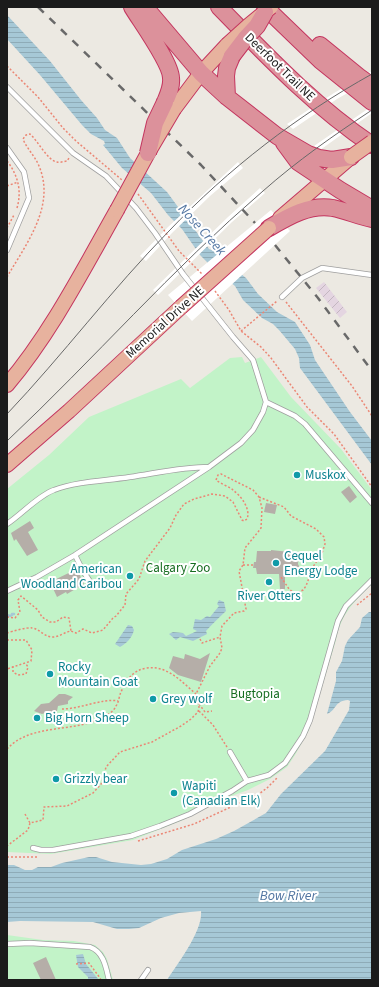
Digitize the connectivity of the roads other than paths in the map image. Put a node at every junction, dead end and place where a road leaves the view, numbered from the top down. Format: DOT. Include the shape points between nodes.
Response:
graph roads {
  1 [pos="132,7"];
  2 [pos="145,7"];
  3 [pos="219,7"];
  4 [pos="280,7"];
  5 [pos="267,9"];
  6 [pos="229,50"];
  7 [pos="201,73"];
  8 [pos="7,87"];
  9 [pos="369,95"];
  10 [pos="226,97"];
  11 [pos="169,106"];
  12 [pos="282,140"];
  13 [pos="372,143"];
  14 [pos="7,148"];
  15 [pos="148,153"];
  16 [pos="351,157"];
  17 [pos="323,180"];
  18 [pos="372,209"];
  19 [pos="372,219"];
  20 [pos="269,228"];
  21 [pos="7,250"];
  22 [pos="372,276"];
  23 [pos="282,297"];
  24 [pos="7,385"];
  25 [pos="266,402"];
  26 [pos="7,465"];
  27 [pos="209,467"];
  28 [pos="372,503"];
  29 [pos="7,524"];
  30 [pos="75,555"];
  31 [pos="89,580"];
  32 [pos="372,580"];
  33 [pos="7,591"];
  34 [pos="230,752"];
  35 [pos="247,781"];
  36 [pos="33,848"];
  37 [pos="7,944"];
  38 [pos="148,970"];
  39 [pos="109,980"];
  40 [pos="141,980"];
  1 -- 11 [label="highway" via="169,68 172,77"];
  2 -- 7 [label="highway"];
  3 -- 13 [label="highway, Deerfoot Trail NE" via="275,65 318,104"];
  4 -- 9 [label="highway"];
  5 -- 6 [label="highway, bridge" via="245,39"];
  5 -- 9 [label="highway" via="301,43"];
  6 -- 7 [label="highway"];
  6 -- 10 [label="highway"];
  7 -- 10 [label="highway"];
  7 -- 11 [label="highway"];
  8 -- 25 [label="lane" via="73,153 106,176 136,208 183,274 253,360"];
  10 -- 12 [label="highway"];
  11 -- 15 [label="highway, bridge" via="155,123"];
  12 -- 16 [label="highway" via="319,158 332,160"];
  12 -- 17 [label="highway" via="298,162"];
  13 -- 16 [label="highway, Memorial Drive NE, bridge"];
  14 -- 21 [label="lane" via="24,172 29,198"];
  15 -- 24 [label="highway, bridge" via="55,318"];
  16 -- 17 [label="highway, Memorial Drive NE"];
  17 -- 18 [label="highway"];
  17 -- 20 [label="highway, Memorial Drive NE"];
  19 -- 20 [label="highway" via="322,207 302,211"];
  20 -- 26 [label="highway, Memorial Drive NE, bridge"];
  22 -- 23 [label="lane" via="322,268 302,278"];
  25 -- 27 [label="lane" via="252,430 240,443"];
  25 -- 28 [label="lane" via="295,416 305,424"];
  27 -- 29 [label="lane" via="166,470 55,489 46,493"];
  27 -- 30 [label="lane"];
  30 -- 31 [label="lane"];
  30 -- 33 [label="lane"];
  32 -- 35 [label="lane" via="346,606 338,621 310,720 295,750 276,771 262,778"];
  34 -- 35 [label="lane"];
  35 -- 36 [label="lane" via="190,814 146,832 53,850"];
  37 -- 39 [label="lane" via="30,943 94,948 105,963"];
  38 -- 40 [label="lane"];
}
